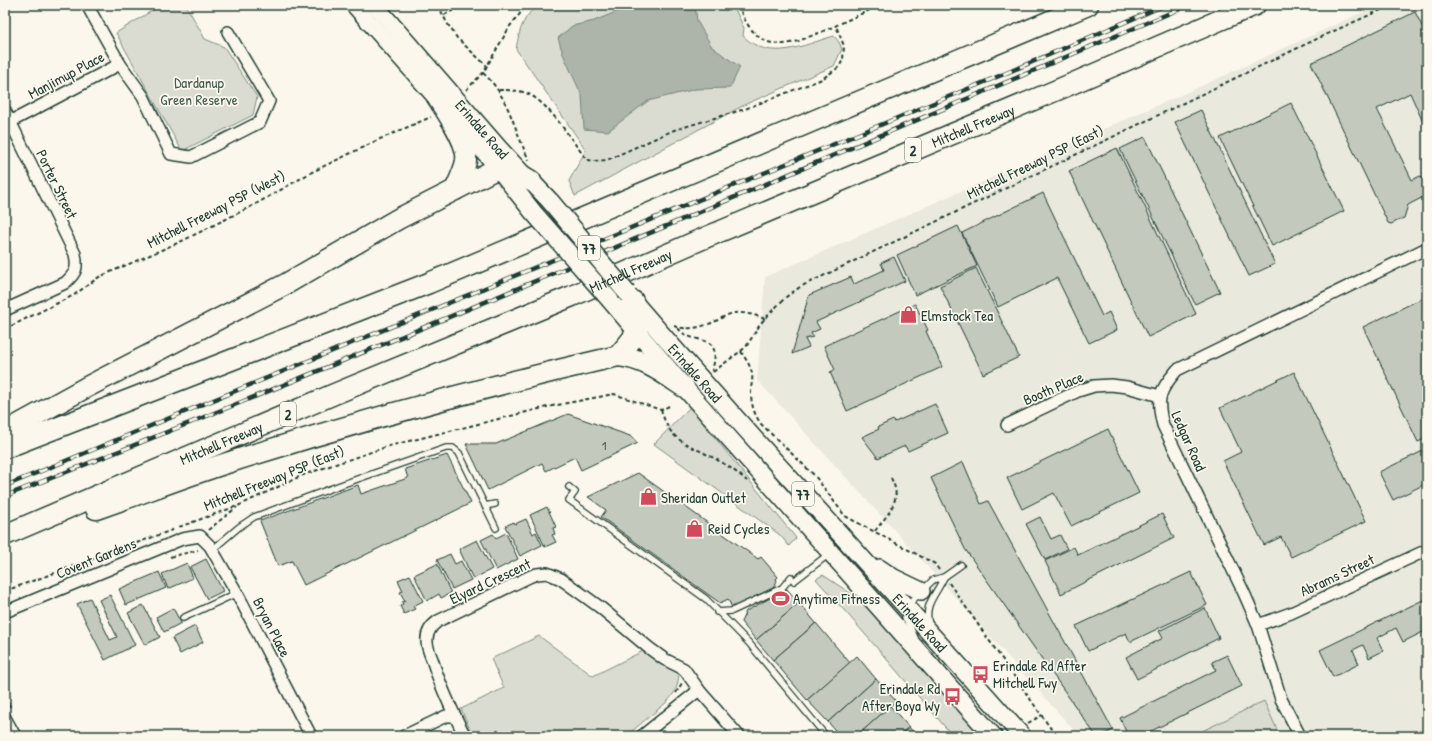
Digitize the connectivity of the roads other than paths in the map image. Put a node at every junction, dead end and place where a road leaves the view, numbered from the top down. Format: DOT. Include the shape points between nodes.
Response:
graph roads {
  1 [pos="87,5"];
  2 [pos="354,5"];
  3 [pos="375,5"];
  4 [pos="1088,5"];
  5 [pos="1255,5"];
  6 [pos="228,32"];
  7 [pos="120,64"];
  8 [pos="436,106"];
  9 [pos="5,111"];
  10 [pos="10,122"];
  11 [pos="499,169"];
  12 [pos="531,173"];
  13 [pos="455,190"];
  14 [pos="1427,248"];
  15 [pos="630,297"];
  16 [pos="5,310"];
  17 [pos="637,332"];
  18 [pos="618,356"];
  19 [pos="684,386"];
  20 [pos="1160,396"];
  21 [pos="1007,425"];
  22 [pos="5,432"];
  23 [pos="5,448"];
  24 [pos="569,487"];
  25 [pos="495,504"];
  26 [pos="486,506"];
  27 [pos="496,528"];
  28 [pos="5,536"];
  29 [pos="200,536"];
  30 [pos="5,540"];
  31 [pos="1427,550"];
  32 [pos="207,551"];
  33 [pos="831,552"];
  34 [pos="860,556"];
  35 [pos="961,565"];
  36 [pos="944,577"];
  37 [pos="921,591"];
  38 [pos="237,593"];
  39 [pos="906,606"];
  40 [pos="5,612"];
  41 [pos="717,612"];
  42 [pos="183,618"];
  43 [pos="1258,625"];
  44 [pos="932,635"];
  45 [pos="921,654"];
  46 [pos="699,690"];
  47 [pos="455,716"];
  48 [pos="5,718"];
  49 [pos="15,736"];
  50 [pos="311,736"];
  51 [pos="404,736"];
  52 [pos="465,736"];
  53 [pos="642,736"];
  54 [pos="739,736"];
  55 [pos="826,736"];
  56 [pos="993,736"];
  57 [pos="1022,736"];
  58 [pos="1300,736"];
  1 -- 7 [label="street, Manjimup Place"];
  2 -- 8 [label="main road, Erindale Road / 77"];
  3 -- 12 [label="main road, Erindale Road / 77" via="500,149"];
  4 -- 23 [label="highway" via="429,283"];
  5 -- 28 [label="highway, Mitchell Freeway / 2"];
  6 -- 7 [label="street" via="269,100 260,122 190,157 171,154 143,96"];
  7 -- 10 [label="street, Manjimup Place"];
  8 -- 11 [label="main road, Erindale Road / 77"];
  8 -- 13 [label="highway" via="463,142 466,151 466,160"];
  9 -- 10 [label="street, Porter Street"];
  10 -- 16 [label="street, Porter Street" via="75,254 77,267 73,276 65,283"];
  11 -- 12 [label="highway"];
  11 -- 13 [label="highway"];
  11 -- 17 [label="main road, Erindale Road / 77, bridge"];
  12 -- 15 [label="main road, Erindale Road / 77, bridge" via="551,202"];
  13 -- 22 [label="highway" via="398,219 286,284 84,388"];
  14 -- 20 [label="street, Ledgar Road" via="1177,370 1166,383"];
  15 -- 17 [label="highway" via="639,323"];
  15 -- 34 [label="main road, Erindale Road / 77" via="697,376"];
  17 -- 18 [label="highway"];
  17 -- 19 [label="main road, Erindale Road / 77"];
  18 -- 19 [label="highway" via="633,358 647,364"];
  18 -- 30 [label="highway" via="522,378 234,461"];
  19 -- 33 [label="main road, Erindale Road / 77"];
  20 -- 21 [label="street, Booth Place" via="1127,387 1094,386"];
  20 -- 43 [label="street, Ledgar Road" via="1159,409 1163,425"];
  24 -- 41 [label="lane" via="575,492 569,500 706,599"];
  25 -- 26 [label="lane"];
  26 -- 27 [label="lane"];
  26 -- 32 [label="lane" via="459,453 453,448 446,448 254,517"];
  29 -- 32 [label="street, Bryan Place"];
  29 -- 40 [label="street, Covent Gardens" via="182,539"];
  31 -- 43 [label="street, Abrams Street" via="1291,613"];
  32 -- 38 [label="street, Bryan Place"];
  33 -- 41 [label="lane" via="782,588 732,611"];
  33 -- 45 [label="main road, Erindale Road / 77"];
  34 -- 37 [label="main road" via="894,578"];
  34 -- 39 [label="main road, Erindale Road / 77"];
  35 -- 36 [label="lane"];
  36 -- 37 [label="lane" via="933,580"];
  36 -- 44 [label="lane" via="940,588 933,595 927,612"];
  37 -- 39 [label="lane"];
  38 -- 42 [label="lane"];
  38 -- 50 [label="street, Bryan Place"];
  39 -- 44 [label="main road, Erindale Road / 77"];
  39 -- 45 [label="lane" via="905,617"];
  41 -- 55 [label="lane" via="749,643"];
  43 -- 58 [label="street, Ledgar Road" via="1281,699"];
  44 -- 57 [label="main road, Erindale Road / 77"];
  45 -- 56 [label="main road, Erindale Road / 77"];
  46 -- 47 [label="street, Elyard Crescent" via="684,669 654,652 562,579 542,573 431,626 426,640 428,649"];
  46 -- 53 [label="street"];
  46 -- 54 [label="street, Elyard Crescent"];
  47 -- 51 [label="street" via="446,716"];
  47 -- 52 [label="street, Elyard Crescent"];
  48 -- 49 [label="street"];
}
